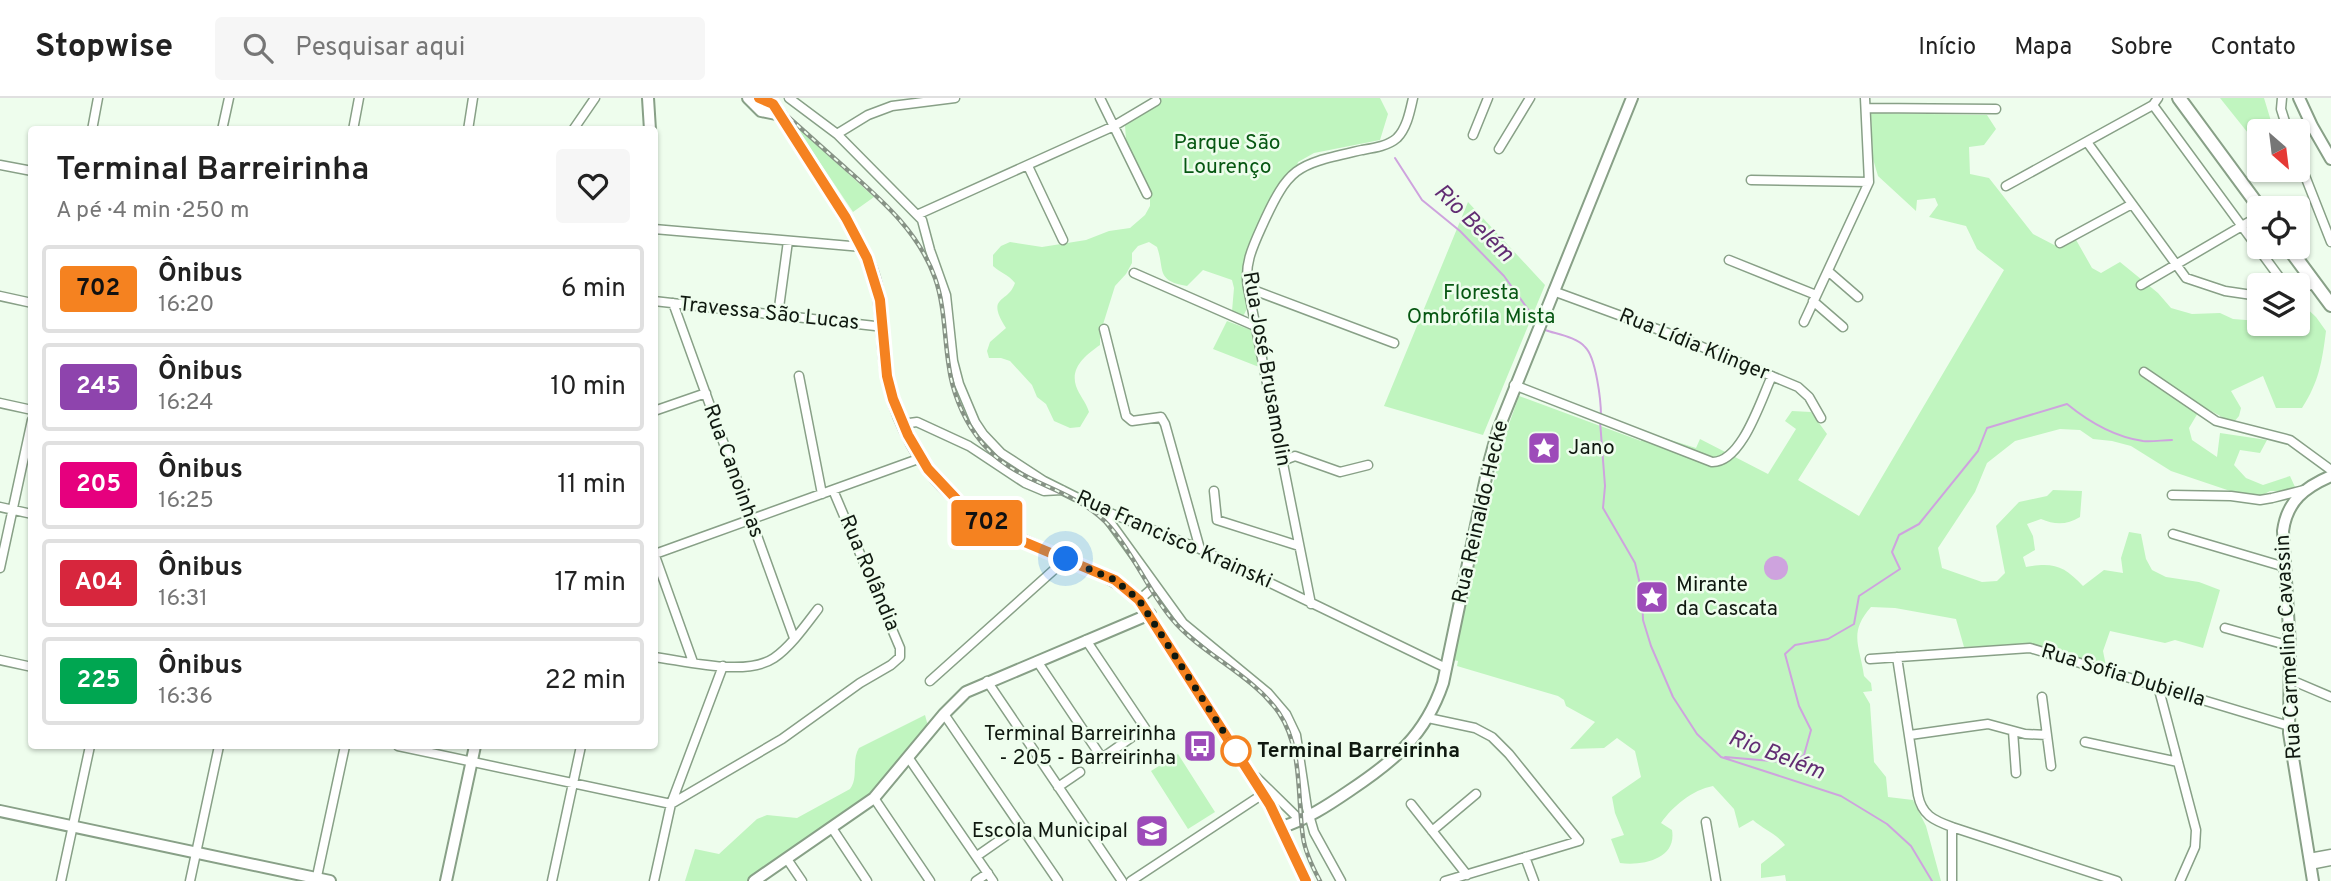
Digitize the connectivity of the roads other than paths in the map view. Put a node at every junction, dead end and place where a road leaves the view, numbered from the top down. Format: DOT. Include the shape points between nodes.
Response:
graph roads {
  1 [pos="98,98"];
  2 [pos="229,98"];
  3 [pos="359,98"];
  4 [pos="473,98"];
  5 [pos="595,98"];
  6 [pos="648,98"];
  7 [pos="748,98"];
  8 [pos="759,98"];
  9 [pos="787,98"];
  10 [pos="955,98"];
  11 [pos="1100,98"];
  12 [pos="1413,98"];
  13 [pos="1488,98"];
  14 [pos="1530,98"];
  15 [pos="1632,98"];
  16 [pos="2179,98"];
  17 [pos="2282,98"];
  18 [pos="2299,98"];
  19 [pos="771,101"];
  20 [pos="1156,101"];
  21 [pos="2155,101"];
  22 [pos="1865,103"];
  23 [pos="1996,109"];
  24 [pos="781,115"];
  25 [pos="2284,119"];
  26 [pos="93,126"];
  27 [pos="223,126"];
  28 [pos="354,126"];
  29 [pos="469,126"];
  30 [pos="576,126"];
  31 [pos="650,126"];
  32 [pos="1114,126"];
  33 [pos="836,134"];
  34 [pos="1473,135"];
  35 [pos="2087,142"];
  36 [pos="1499,149"];
  37 [pos="2331,159"];
  38 [pos="0,165"];
  39 [pos="1028,166"];
  40 [pos="28,171"];
  41 [pos="1751,180"];
  42 [pos="1869,182"];
  43 [pos="2307,182"];
  44 [pos="2006,186"];
  45 [pos="1147,194"];
  46 [pos="2251,196"];
  47 [pos="2132,204"];
  48 [pos="919,214"];
  49 [pos="2247,223"];
  50 [pos="2242,226"];
  51 [pos="658,229"];
  52 [pos="788,240"];
  53 [pos="1063,240"];
  54 [pos="2331,242"];
  55 [pos="2060,243"];
  56 [pos="862,247"];
  57 [pos="2297,259"];
  58 [pos="1729,260"];
  59 [pos="2176,264"];
  60 [pos="1828,271"];
  61 [pos="1134,273"];
  62 [pos="2276,273"];
  63 [pos="2315,284"];
  64 [pos="2141,285"];
  65 [pos="2310,285"];
  66 [pos="1248,288"];
  67 [pos="1553,291"];
  68 [pos="2247,294"];
  69 [pos="0,296"];
  70 [pos="1858,297"];
  71 [pos="1815,298"];
  72 [pos="658,301"];
  73 [pos="28,302"];
  74 [pos="673,303"];
  75 [pos="2331,305"];
  76 [pos="778,315"];
  77 [pos="1804,322"];
  78 [pos="1255,326"];
  79 [pos="884,327"];
  80 [pos="1843,327"];
  81 [pos="1104,329"];
  82 [pos="1394,343"];
  83 [pos="2144,372"];
  84 [pos="799,376"];
  85 [pos="1772,376"];
  86 [pos="1514,385"];
  87 [pos="706,393"];
  88 [pos="0,403"];
  89 [pos="28,409"];
  90 [pos="658,410"];
  91 [pos="1821,418"];
  92 [pos="902,424"];
  93 [pos="28,439"];
  94 [pos="921,458"];
  95 [pos="1282,461"];
  96 [pos="1368,466"];
  97 [pos="2331,473"];
  98 [pos="2304,489"];
  99 [pos="833,490"];
  100 [pos="1062,490"];
  101 [pos="1214,491"];
  102 [pos="822,494"];
  103 [pos="2172,495"];
  104 [pos="0,507"];
  105 [pos="1100,509"];
  106 [pos="12,510"];
  107 [pos="28,513"];
  108 [pos="751,519"];
  109 [pos="2173,534"];
  110 [pos="1299,546"];
  111 [pos="1200,549"];
  112 [pos="658,552"];
  113 [pos="1066,559"];
  114 [pos="658,562"];
  115 [pos="2285,567"];
  116 [pos="0,568"];
  117 [pos="1155,586"];
  118 [pos="1139,600"];
  119 [pos="1311,604"];
  120 [pos="818,609"];
  121 [pos="1150,614"];
  122 [pos="2225,628"];
  123 [pos="794,638"];
  124 [pos="1086,640"];
  125 [pos="2290,646"];
  126 [pos="1897,657"];
  127 [pos="658,658"];
  128 [pos="1870,659"];
  129 [pos="0,660"];
  130 [pos="1037,661"];
  131 [pos="693,662"];
  132 [pos="28,666"];
  133 [pos="723,666"];
  134 [pos="1446,668"];
  135 [pos="2291,680"];
  136 [pos="930,681"];
  137 [pos="987,681"];
  138 [pos="2158,686"];
  139 [pos="2042,697"];
  140 [pos="2331,697"];
  141 [pos="944,714"];
  142 [pos="1428,718"];
  143 [pos="2289,726"];
  144 [pos="2013,731"];
  145 [pos="1910,735"];
  146 [pos="2047,735"];
  147 [pos="2085,742"];
  148 [pos="89,749"];
  149 [pos="218,749"];
  150 [pos="344,749"];
  151 [pos="413,749"];
  152 [pos="474,749"];
  153 [pos="580,749"];
  154 [pos="908,757"];
  155 [pos="472,761"];
  156 [pos="2178,762"];
  157 [pos="2051,766"];
  158 [pos="1248,770"];
  159 [pos="1080,772"];
  160 [pos="2016,773"];
  161 [pos="573,783"];
  162 [pos="1058,787"];
  163 [pos="1264,794"];
  164 [pos="1476,794"];
  165 [pos="874,798"];
  166 [pos="671,804"];
  167 [pos="1411,804"];
  168 [pos="0,810"];
  169 [pos="1305,819"];
  170 [pos="1706,822"];
  171 [pos="73,826"];
  172 [pos="1020,826"];
  173 [pos="1282,827"];
  174 [pos="1952,827"];
  175 [pos="832,828"];
  176 [pos="1432,831"];
  177 [pos="196,852"];
  178 [pos="2331,854"];
  179 [pos="977,856"];
  180 [pos="1525,858"];
  181 [pos="787,859"];
  182 [pos="2331,861"];
  183 [pos="2309,862"];
  184 [pos="988,873"];
  185 [pos="1467,875"];
  186 [pos="316,880"];
  187 [pos="61,881"];
  188 [pos="190,881"];
  189 [pos="330,881"];
  190 [pos="446,881"];
  191 [pos="552,881"];
  192 [pos="654,881"];
  193 [pos="754,881"];
  194 [pos="802,881"];
  195 [pos="867,881"];
  196 [pos="930,881"];
  197 [pos="976,881"];
  198 [pos="993,881"];
  199 [pos="1058,881"];
  200 [pos="1122,881"];
  201 [pos="1131,881"];
  202 [pos="1306,881"];
  203 [pos="1340,881"];
  204 [pos="1445,881"];
  205 [pos="1534,881"];
  206 [pos="1716,881"];
  207 [pos="1952,881"];
  208 [pos="2118,881"];
  209 [pos="2180,881"];
  210 [pos="2313,881"];
  1 -- 26 [label="street"];
  2 -- 27 [label="street"];
  3 -- 28 [label="street"];
  4 -- 29 [label="street"];
  5 -- 30 [label="street"];
  6 -- 31 [label="main road"];
  7 -- 24 [label="main road" via="761,111"];
  8 -- 19 [label="main road"];
  9 -- 19 [label="street"];
  9 -- 33 [label="street"];
  10 -- 33 [label="street" via="892,106"];
  11 -- 32 [label="street"];
  12 -- 66 [label="street, Rua José Brusamolin" via="1405,126 1393,141 1309,163 1288,178 1249,257"];
  13 -- 34 [label="street"];
  14 -- 36 [label="street"];
  15 -- 67 [label="main road, Rua Reinaldo Hecke"];
  16 -- 46 [label="main road"];
  17 -- 25 [label="street"];
  18 -- 37 [label="main road"];
  19 -- 24 [label="main road"];
  20 -- 32 [label="street"];
  21 -- 35 [label="street"];
  21 -- 50 [label="street"];
  22 -- 23 [label="street"];
  22 -- 42 [label="street"];
  24 -- 56 [label="main road"];
  32 -- 39 [label="street"];
  32 -- 45 [label="street"];
  33 -- 48 [label="street"];
  35 -- 44 [label="street"];
  35 -- 47 [label="street"];
  38 -- 40 [label="street"];
  39 -- 48 [label="street"];
  39 -- 53 [label="street"];
  41 -- 42 [label="street"];
  42 -- 60 [label="street"];
  43 -- 54 [label="street"];
  47 -- 55 [label="street"];
  47 -- 59 [label="street"];
  48 -- 100 [label="street" via="946,295 955,372 968,407 983,434 1001,453"];
  49 -- 50 [label="street"];
  50 -- 59 [label="street"];
  50 -- 62 [label="street"];
  51 -- 52 [label="street"];
  52 -- 56 [label="street"];
  52 -- 76 [label="street"];
  56 -- 79 [label="main road" via="877,286"];
  57 -- 63 [label="main road"];
  58 -- 71 [label="street"];
  59 -- 64 [label="street"];
  59 -- 68 [label="street" via="2192,281"];
  60 -- 70 [label="street"];
  60 -- 71 [label="street"];
  61 -- 78 [label="street"];
  63 -- 65 [label="street"];
  63 -- 75 [label="main road"];
  66 -- 78 [label="street, Rua José Brusamolin"];
  66 -- 82 [label="street"];
  67 -- 85 [label="street, Rua Lídia Klinger"];
  67 -- 86 [label="main road, Rua Reinaldo Hecke"];
  69 -- 73 [label="street"];
  71 -- 77 [label="street"];
  71 -- 80 [label="street"];
  72 -- 74 [label="street, Travessa São Lucas"];
  74 -- 76 [label="street, Travessa São Lucas"];
  74 -- 87 [label="street, Rua Canoinhas"];
  76 -- 79 [label="street, Travessa São Lucas"];
  78 -- 95 [label="street, Rua José Brusamolin"];
  79 -- 92 [label="main road" via="887,376"];
  81 -- 111 [label="street" via="1128,419 1161,417 1165,424"];
  83 -- 97 [label="street" via="2216,421 2290,440"];
  84 -- 102 [label="street, Rua Rolândia"];
  85 -- 86 [label="street" via="1742,439 1727,459 1712,462"];
  85 -- 91 [label="street, Rua Lídia Klinger" via="1804,391"];
  86 -- 134 [label="main road, Rua Reinaldo Hecke" via="1493,445"];
  87 -- 90 [label="street"];
  87 -- 108 [label="street, Rua Canoinhas"];
  88 -- 89 [label="street"];
  92 -- 94 [label="main road"];
  92 -- 100 [label="street, Rua Francisco Krainski" via="917,422 969,446 1044,491"];
  93 -- 106 [label="street"];
  94 -- 99 [label="street"];
  94 -- 113 [label="main road" via="947,491 979,518"];
  95 -- 96 [label="street" via="1295,456 1340,472"];
  95 -- 110 [label="street, Rua José Brusamolin"];
  97 -- 98 [label="main road"];
  98 -- 103 [label="street" via="2260,499"];
  98 -- 115 [label="main road, Rua Carmelina Cavassin" via="2284,522"];
  99 -- 102 [label="street"];
  99 -- 166 [label="street, Rua Rolândia" via="900,657 793,732"];
  100 -- 105 [label="street, Rua Francisco Krainski"];
  101 -- 110 [label="street" via="1217,520"];
  102 -- 108 [label="street"];
  104 -- 106 [label="street"];
  105 -- 111 [label="street, Rua Francisco Krainski"];
  105 -- 117 [label="street"];
  106 -- 107 [label="street"];
  106 -- 116 [label="street"];
  108 -- 112 [label="street"];
  108 -- 123 [label="street, Rua Canoinhas"];
  109 -- 115 [label="street"];
  110 -- 119 [label="street, Rua José Brusamolin"];
  111 -- 119 [label="street, Rua Francisco Krainski"];
  113 -- 118 [label="main road" via="1115,580"];
  113 -- 136 [label="street"];
  114 -- 131 [label="street"];
  115 -- 125 [label="main road, Rua Carmelina Cavassin"];
  117 -- 118 [label="street"];
  117 -- 169 [label="street" via="1190,630 1268,693 1292,723"];
  118 -- 121 [label="main road"];
  119 -- 134 [label="street, Rua Francisco Krainski"];
  120 -- 123 [label="street"];
  121 -- 124 [label="main road"];
  121 -- 158 [label="main road"];
  122 -- 125 [label="street"];
  123 -- 133 [label="street" via="767,662"];
  124 -- 130 [label="main road"];
  124 -- 130 [label="street" via="1145,728 1102,758"];
  125 -- 135 [label="main road, Rua Carmelina Cavassin"];
  126 -- 128 [label="street, Rua Sofia Dubiella"];
  126 -- 138 [label="street, Rua Sofia Dubiella" via="2030,648"];
  126 -- 145 [label="street"];
  127 -- 131 [label="street"];
  129 -- 132 [label="street"];
  130 -- 137 [label="main road"];
  131 -- 133 [label="street"];
  133 -- 166 [label="street"];
  134 -- 142 [label="main road, Rua Reinaldo Hecke"];
  135 -- 140 [label="street"];
  135 -- 143 [label="main road, Rua Carmelina Cavassin"];
  137 -- 141 [label="main road" via="966,692"];
  137 -- 162 [label="street"];
  138 -- 143 [label="street, Rua Sofia Dubiella"];
  138 -- 156 [label="street"];
  139 -- 146 [label="street"];
  141 -- 154 [label="main road"];
  141 -- 172 [label="street"];
  142 -- 169 [label="main road, Rua Reinaldo Hecke" via="1388,764"];
  142 -- 180 [label="street" via="1475,728 1492,737 1579,841"];
  143 -- 183 [label="main road, Rua Carmelina Cavassin"];
  144 -- 145 [label="street" via="1988,724"];
  144 -- 146 [label="street"];
  144 -- 160 [label="street"];
  145 -- 174 [label="street" via="1922,810"];
  146 -- 157 [label="street"];
  147 -- 156 [label="street"];
  148 -- 171 [label="street"];
  149 -- 177 [label="street"];
  150 -- 186 [label="street"];
  151 -- 155 [label="street"];
  152 -- 155 [label="main road"];
  153 -- 161 [label="street"];
  154 -- 165 [label="main road"];
  154 -- 179 [label="street"];
  155 -- 161 [label="street"];
  155 -- 190 [label="main road"];
  156 -- 209 [label="street" via="2197,839"];
  158 -- 163 [label="main road"];
  158 -- 169 [label="street"];
  159 -- 162 [label="street"];
  161 -- 166 [label="street"];
  161 -- 191 [label="street"];
  162 -- 200 [label="street"];
  163 -- 173 [label="main road"];
  163 -- 201 [label="street"];
  164 -- 176 [label="street"];
  165 -- 175 [label="main road"];
  165 -- 196 [label="street"];
  166 -- 192 [label="street"];
  167 -- 176 [label="street"];
  168 -- 171 [label="main road"];
  169 -- 173 [label="main road, Rua Reinaldo Hecke"];
  169 -- 203 [label="street"];
  170 -- 206 [label="street"];
  171 -- 177 [label="main road"];
  171 -- 187 [label="street"];
  172 -- 179 [label="street"];
  172 -- 199 [label="street"];
  173 -- 202 [label="main road"];
  174 -- 207 [label="street"];
  174 -- 208 [label="street"];
  175 -- 181 [label="main road"];
  175 -- 195 [label="street"];
  176 -- 185 [label="street"];
  177 -- 186 [label="main road"];
  177 -- 188 [label="street"];
  178 -- 183 [label="street"];
  179 -- 184 [label="street"];
  180 -- 185 [label="street"];
  180 -- 205 [label="street"];
  181 -- 193 [label="main road"];
  181 -- 194 [label="street"];
  182 -- 183 [label="street"];
  183 -- 210 [label="main road, Rua Carmelina Cavassin"];
  184 -- 197 [label="street"];
  184 -- 198 [label="street"];
  185 -- 204 [label="street"];
  186 -- 189 [label="main road"];
}
